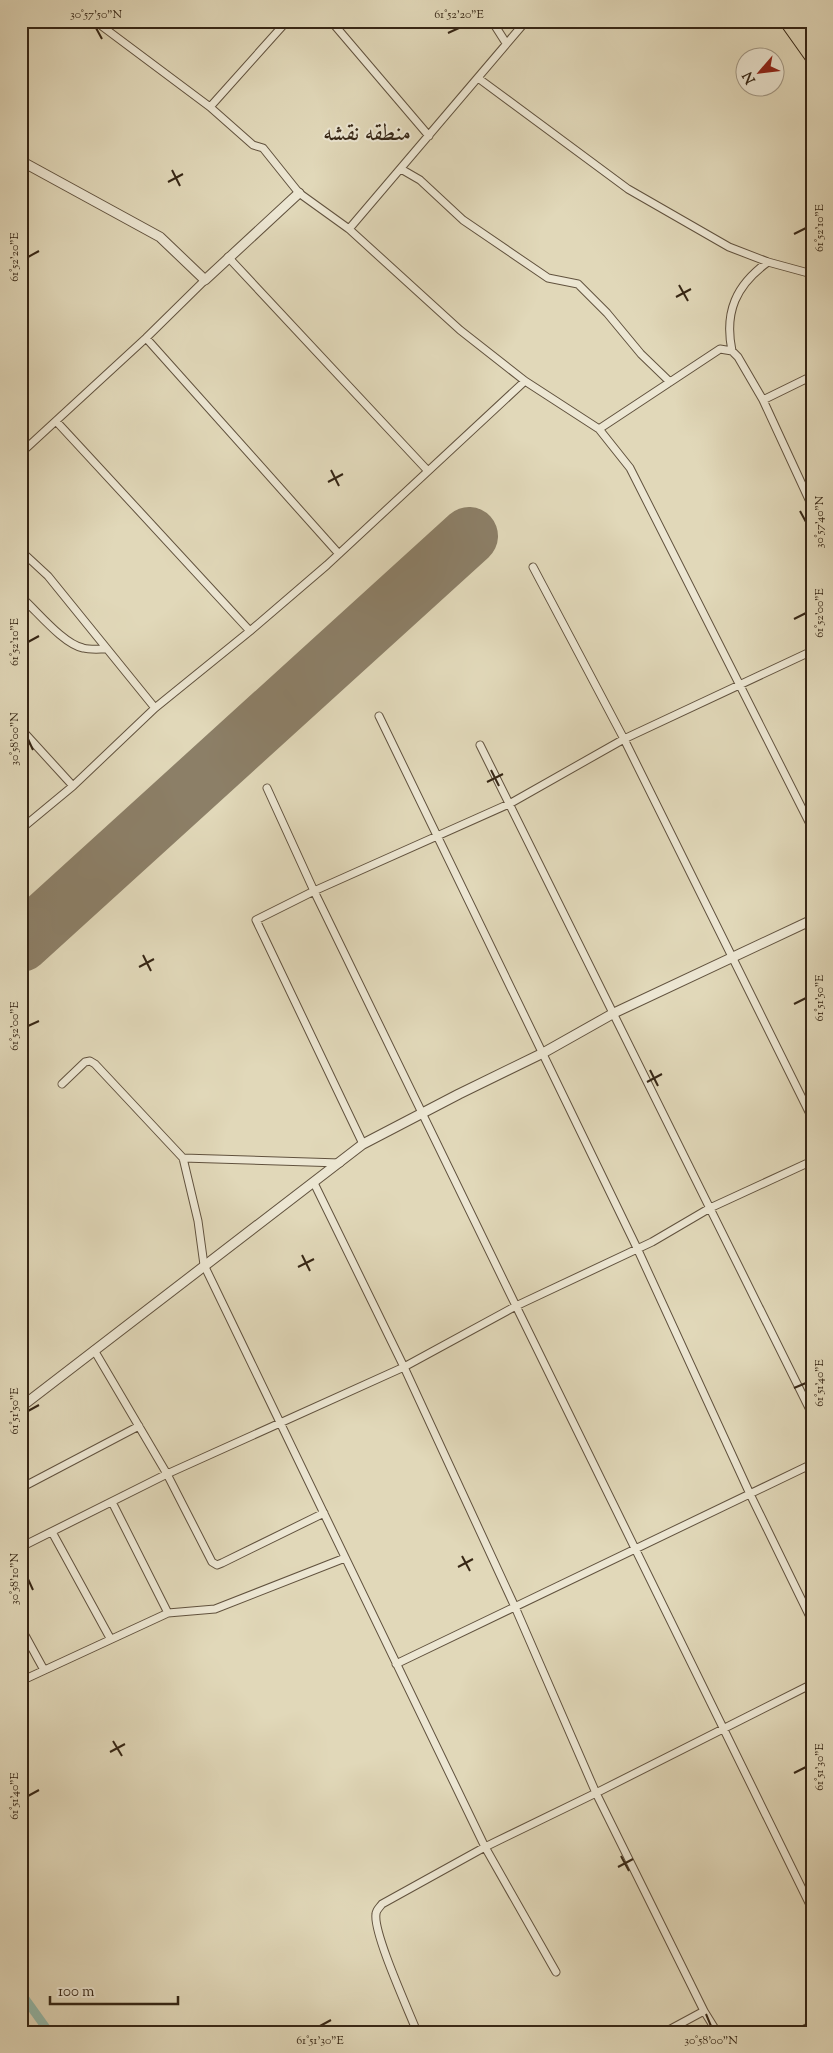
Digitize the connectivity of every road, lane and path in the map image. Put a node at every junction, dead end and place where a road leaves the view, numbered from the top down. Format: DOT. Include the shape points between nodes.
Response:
graph roads {
  1 [pos="94,21"];
  2 [pos="287,21"];
  3 [pos="331,21"];
  4 [pos="492,21"];
  5 [pos="526,21"];
  6 [pos="785,21"];
  7 [pos="797,21"];
  8 [pos="812,42"];
  9 [pos="506,43"];
  10 [pos="812,59"];
  11 [pos="478,78"];
  12 [pos="210,107"];
  13 [pos="429,136"];
  14 [pos="21,161"];
  15 [pos="401,169"];
  16 [pos="299,192"];
  17 [pos="349,229"];
  18 [pos="228,258"];
  19 [pos="768,262"];
  20 [pos="812,274"];
  21 [pos="205,280"];
  22 [pos="146,338"];
  23 [pos="732,351"];
  24 [pos="812,376"];
  25 [pos="525,381"];
  26 [pos="670,382"];
  27 [pos="763,400"];
  28 [pos="56,421"];
  29 [pos="599,429"];
  30 [pos="21,453"];
  31 [pos="428,471"];
  32 [pos="812,506"];
  33 [pos="21,551"];
  34 [pos="338,554"];
  35 [pos="533,567"];
  36 [pos="21,597"];
  37 [pos="250,631"];
  38 [pos="107,649"];
  39 [pos="812,651"];
  40 [pos="739,686"];
  41 [pos="155,708"];
  42 [pos="380,716"];
  43 [pos="21,729"];
  44 [pos="624,740"];
  45 [pos="480,745"];
  46 [pos="73,786"];
  47 [pos="266,788"];
  48 [pos="511,803"];
  49 [pos="22,827"];
  50 [pos="812,828"];
  51 [pos="437,835"];
  52 [pos="314,891"];
  53 [pos="812,920"];
  54 [pos="732,959"];
  55 [pos="614,1013"];
  56 [pos="543,1053"];
  57 [pos="62,1084"];
  58 [pos="422,1113"];
  59 [pos="812,1118"];
  60 [pos="363,1144"];
  61 [pos="183,1158"];
  62 [pos="812,1161"];
  63 [pos="340,1163"];
  64 [pos="314,1182"];
  65 [pos="710,1208"];
  66 [pos="637,1248"];
  67 [pos="204,1265"];
  68 [pos="516,1306"];
  69 [pos="94,1350"];
  70 [pos="404,1367"];
  71 [pos="21,1406"];
  72 [pos="812,1414"];
  73 [pos="281,1422"];
  74 [pos="139,1426"];
  75 [pos="812,1464"];
  76 [pos="167,1474"];
  77 [pos="21,1488"];
  78 [pos="750,1494"];
  79 [pos="112,1502"];
  80 [pos="324,1513"];
  81 [pos="52,1532"];
  82 [pos="21,1547"];
  83 [pos="634,1549"];
  84 [pos="345,1558"];
  85 [pos="515,1607"];
  86 [pos="168,1613"];
  87 [pos="812,1622"];
  88 [pos="21,1628"];
  89 [pos="110,1638"];
  90 [pos="396,1664"];
  91 [pos="44,1670"];
  92 [pos="21,1681"];
  93 [pos="812,1684"];
  94 [pos="722,1728"];
  95 [pos="596,1793"];
  96 [pos="485,1847"];
  97 [pos="812,1909"];
  98 [pos="556,1972"];
  99 [pos="704,2011"];
  100 [pos="812,2025"];
  101 [pos="417,2032"];
  102 [pos="665,2032"];
  103 [pos="717,2032"];
  104 [pos="799,2032"];
  1 -- 12 [label="street"];
  2 -- 12 [label="street"];
  3 -- 13 [label="street"];
  4 -- 9 [label="street"];
  5 -- 9 [label="street"];
  6 -- 10 [label="highway"];
  7 -- 8 [label="highway"];
  9 -- 11 [label="street"];
  11 -- 13 [label="street"];
  11 -- 19 [label="street" via="628,190 730,247"];
  12 -- 16 [label="street" via="253,145 263,148"];
  13 -- 15 [label="street"];
  14 -- 21 [label="street" via="160,237"];
  15 -- 17 [label="street"];
  15 -- 26 [label="street" via="420,180 463,220 548,278 578,284"];
  16 -- 17 [label="street"];
  16 -- 18 [label="street"];
  17 -- 25 [label="street" via="460,330"];
  18 -- 21 [label="street"];
  18 -- 31 [label="street"];
  19 -- 20 [label="street"];
  19 -- 23 [label="street" via="744,282 738,293 728,332"];
  21 -- 22 [label="street"];
  22 -- 28 [label="street"];
  22 -- 34 [label="street"];
  23 -- 26 [label="street" via="720,349"];
  23 -- 27 [label="street"];
  24 -- 27 [label="street"];
  25 -- 29 [label="street"];
  25 -- 31 [label="street"];
  26 -- 29 [label="street"];
  27 -- 32 [label="street"];
  28 -- 30 [label="street"];
  28 -- 37 [label="street"];
  29 -- 40 [label="street" via="630,468"];
  31 -- 34 [label="street"];
  33 -- 38 [label="street" via="48,576"];
  34 -- 37 [label="street"];
  35 -- 44 [label="street"];
  36 -- 38 [label="street" via="72,644 84,649"];
  37 -- 41 [label="street"];
  38 -- 41 [label="street"];
  39 -- 40 [label="street"];
  40 -- 44 [label="street"];
  40 -- 50 [label="street"];
  41 -- 46 [label="street"];
  42 -- 51 [label="street"];
  43 -- 46 [label="street"];
  44 -- 48 [label="street"];
  44 -- 54 [label="street"];
  45 -- 48 [label="street"];
  46 -- 49 [label="street"];
  47 -- 52 [label="street"];
  48 -- 51 [label="street"];
  48 -- 55 [label="street"];
  51 -- 52 [label="street"];
  51 -- 56 [label="street"];
  52 -- 58 [label="street"];
  52 -- 60 [label="street" via="256,921"];
  53 -- 54 [label="street"];
  54 -- 55 [label="street"];
  54 -- 59 [label="street"];
  55 -- 56 [label="street"];
  55 -- 65 [label="street"];
  56 -- 58 [label="street"];
  56 -- 66 [label="street"];
  57 -- 61 [label="street" via="85,1062 95,1064"];
  58 -- 60 [label="street"];
  58 -- 68 [label="street"];
  60 -- 63 [label="street"];
  61 -- 63 [label="street"];
  61 -- 67 [label="street" via="198,1220"];
  62 -- 65 [label="street"];
  63 -- 64 [label="street"];
  64 -- 67 [label="street"];
  64 -- 70 [label="street"];
  65 -- 66 [label="street"];
  65 -- 72 [label="street"];
  66 -- 68 [label="street"];
  66 -- 78 [label="street"];
  67 -- 69 [label="street"];
  67 -- 73 [label="street"];
  68 -- 70 [label="street"];
  68 -- 83 [label="street"];
  69 -- 71 [label="street"];
  69 -- 74 [label="street"];
  70 -- 73 [label="street"];
  70 -- 85 [label="street"];
  73 -- 76 [label="street"];
  73 -- 80 [label="street"];
  74 -- 76 [label="street"];
  74 -- 77 [label="street"];
  75 -- 78 [label="street"];
  76 -- 79 [label="street"];
  76 -- 80 [label="street" via="212,1562 217,1565"];
  78 -- 83 [label="street"];
  78 -- 87 [label="street"];
  79 -- 81 [label="street"];
  79 -- 86 [label="street"];
  80 -- 84 [label="street"];
  81 -- 82 [label="street"];
  81 -- 89 [label="street"];
  83 -- 85 [label="street"];
  83 -- 94 [label="street"];
  84 -- 86 [label="street" via="215,1609"];
  84 -- 90 [label="street"];
  85 -- 90 [label="street"];
  85 -- 95 [label="street"];
  86 -- 89 [label="street"];
  88 -- 91 [label="street"];
  89 -- 91 [label="street"];
  90 -- 96 [label="street"];
  91 -- 92 [label="street"];
  93 -- 94 [label="street"];
  94 -- 95 [label="street"];
  94 -- 97 [label="street"];
  95 -- 96 [label="street"];
  95 -- 99 [label="street"];
  96 -- 98 [label="street"];
  96 -- 101 [label="street" via="382,1904 376,1912 387,1959"];
  99 -- 102 [label="street"];
  99 -- 103 [label="street"];
  100 -- 104 [label="street"];
}
